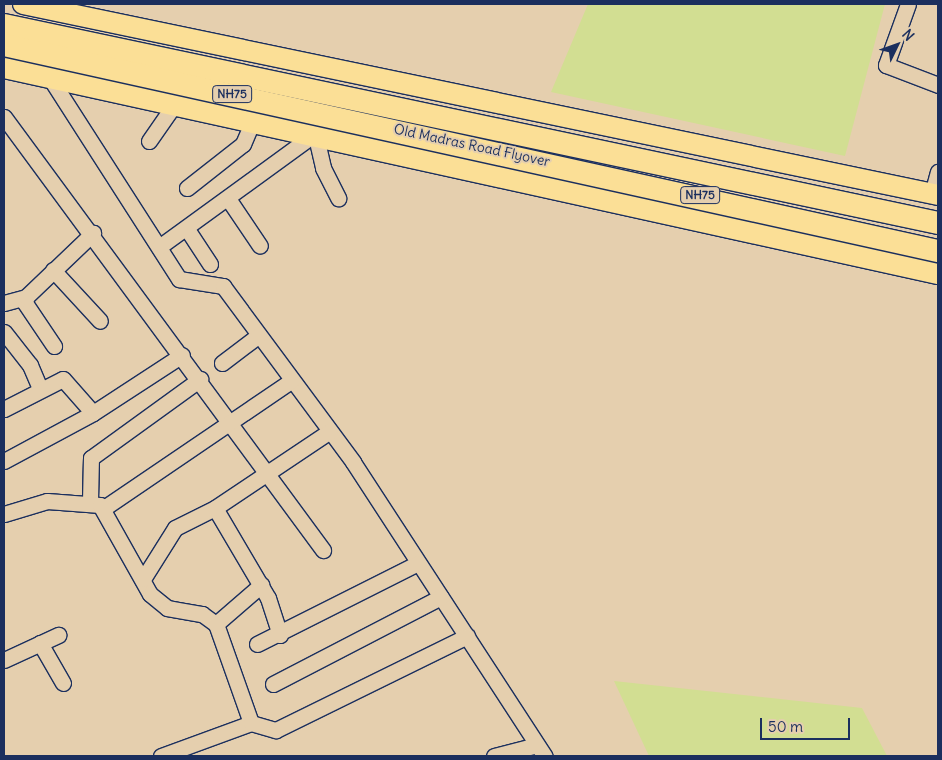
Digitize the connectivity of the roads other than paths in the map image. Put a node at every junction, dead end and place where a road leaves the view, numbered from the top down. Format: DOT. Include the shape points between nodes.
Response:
graph roads {
  1 [pos="23,4"];
  2 [pos="908,4"];
  3 [pos="4,25"];
  4 [pos="4,45"];
  5 [pos="4,68"];
  6 [pos="50,78"];
  7 [pos="938,85"];
  8 [pos="174,106"];
  9 [pos="4,117"];
  10 [pos="252,123"];
  11 [pos="463,133"];
  12 [pos="314,136"];
  13 [pos="149,141"];
  14 [pos="938,172"];
  15 [pos="187,188"];
  16 [pos="935,195"];
  17 [pos="338,198"];
  18 [pos="229,200"];
  19 [pos="938,223"];
  20 [pos="187,228"];
  21 [pos="93,233"];
  22 [pos="260,246"];
  23 [pos="159,248"];
  24 [pos="938,251"];
  25 [pos="210,264"];
  26 [pos="53,270"];
  27 [pos="938,274"];
  28 [pos="26,297"];
  29 [pos="4,303"];
  30 [pos="100,321"];
  31 [pos="4,332"];
  32 [pos="259,335"];
  33 [pos="54,346"];
  34 [pos="182,354"];
  35 [pos="222,362"];
  36 [pos="200,379"];
  37 [pos="292,380"];
  38 [pos="40,389"];
  39 [pos="4,409"];
  40 [pos="93,413"];
  41 [pos="232,422"];
  42 [pos="330,431"];
  43 [pos="4,461"];
  44 [pos="267,473"];
  45 [pos="90,501"];
  46 [pos="104,508"];
  47 [pos="216,508"];
  48 [pos="4,514"];
  49 [pos="323,550"];
  50 [pos="418,563"];
  51 [pos="142,579"];
  52 [pos="261,585"];
  53 [pos="441,597"];
  54 [pos="216,624"];
  55 [pos="58,635"];
  56 [pos="280,635"];
  57 [pos="467,636"];
  58 [pos="40,643"];
  59 [pos="257,644"];
  60 [pos="4,660"];
  61 [pos="62,683"];
  62 [pos="273,684"];
  63 [pos="251,723"];
  64 [pos="541,750"];
  65 [pos="161,756"];
  66 [pos="494,756"];
  1 -- 16 [label="main road"];
  2 -- 7 [label="street" via="886,65"];
  3 -- 11 [label="highway, Old Madras Road Flyover / NH75"];
  4 -- 11 [label="highway, Old Madras Road Flyover / NH75"];
  5 -- 6 [label="main road"];
  6 -- 8 [label="main road"];
  6 -- 23 [label="street"];
  8 -- 10 [label="main road"];
  8 -- 13 [label="street"];
  9 -- 21 [label="street"];
  10 -- 12 [label="main road"];
  10 -- 15 [label="street" via="243,144"];
  11 -- 19 [label="highway, Old Madras Road Flyover / NH75"];
  11 -- 24 [label="highway, Old Madras Road Flyover / NH75"];
  12 -- 17 [label="street" via="323,168"];
  12 -- 18 [label="street"];
  12 -- 27 [label="main road"];
  14 -- 16 [label="street"];
  18 -- 20 [label="street"];
  18 -- 22 [label="street"];
  20 -- 23 [label="street"];
  20 -- 25 [label="street"];
  21 -- 26 [label="street"];
  21 -- 34 [label="street"];
  23 -- 32 [label="street" via="182,281 220,283"];
  26 -- 28 [label="street"];
  26 -- 30 [label="street"];
  28 -- 29 [label="street"];
  28 -- 33 [label="street" via="26,303"];
  31 -- 38 [label="street" via="30,365"];
  32 -- 35 [label="street"];
  32 -- 37 [label="street"];
  34 -- 36 [label="street"];
  34 -- 40 [label="street"];
  36 -- 41 [label="street"];
  36 -- 45 [label="street" via="91,458"];
  37 -- 41 [label="street"];
  37 -- 42 [label="street"];
  38 -- 39 [label="street"];
  38 -- 40 [label="street" via="67,380"];
  40 -- 43 [label="street"];
  41 -- 44 [label="street"];
  41 -- 46 [label="street"];
  42 -- 44 [label="street"];
  42 -- 50 [label="street"];
  44 -- 47 [label="street"];
  44 -- 49 [label="street"];
  45 -- 46 [label="street"];
  45 -- 48 [label="street" via="47,501"];
  46 -- 51 [label="street"];
  47 -- 51 [label="street" via="175,528"];
  47 -- 52 [label="street"];
  50 -- 53 [label="street"];
  50 -- 56 [label="street"];
  51 -- 54 [label="street" via="167,608 202,614"];
  52 -- 54 [label="street"];
  52 -- 56 [label="street"];
  53 -- 57 [label="street"];
  53 -- 62 [label="street"];
  54 -- 63 [label="street"];
  55 -- 58 [label="street"];
  56 -- 59 [label="street"];
  57 -- 63 [label="street" via="276,730"];
  57 -- 64 [label="street"];
  58 -- 60 [label="street"];
  58 -- 61 [label="street"];
  63 -- 65 [label="street"];
  64 -- 66 [label="street"];
}
